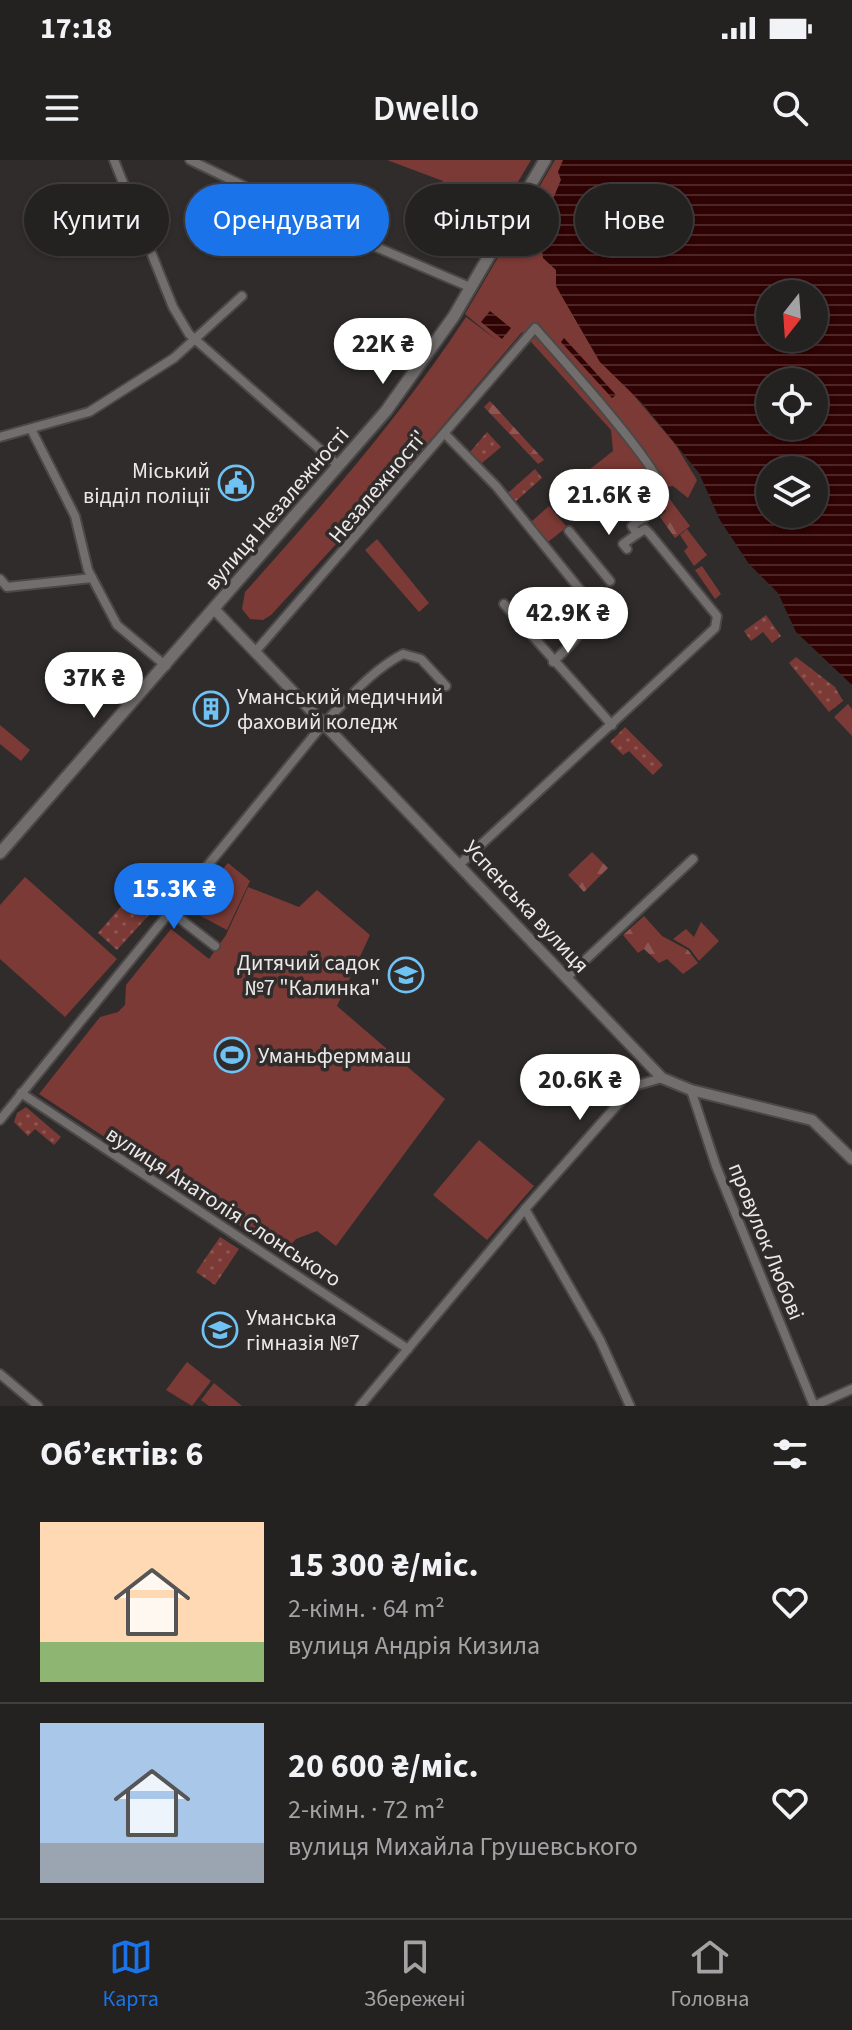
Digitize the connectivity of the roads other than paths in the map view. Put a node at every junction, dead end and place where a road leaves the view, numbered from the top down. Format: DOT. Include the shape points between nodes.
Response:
graph roads {
  1 [pos="114,160"];
  2 [pos="190,160"];
  3 [pos="545,160"];
  4 [pos="472,288"];
  5 [pos="242,296"];
  6 [pos="194,341"];
  7 [pos="31,429"];
  8 [pos="445,434"];
  9 [pos="0,437"];
  10 [pos="339,466"];
  11 [pos="635,530"];
  12 [pos="569,531"];
  13 [pos="627,549"];
  14 [pos="92,578"];
  15 [pos="0,579"];
  16 [pos="610,581"];
  17 [pos="504,604"];
  18 [pos="215,610"];
  19 [pos="255,652"];
  20 [pos="553,662"];
  21 [pos="166,666"];
  22 [pos="446,686"];
  23 [pos="324,723"];
  24 [pos="612,725"];
  25 [pos="0,853"];
  26 [pos="693,859"];
  27 [pos="460,864"];
  28 [pos="170,911"];
  29 [pos="215,946"];
  30 [pos="566,978"];
  31 [pos="662,1078"];
  32 [pos="691,1090"];
  33 [pos="21,1093"];
  34 [pos="0,1120"];
  35 [pos="852,1159"];
  36 [pos="525,1209"];
  37 [pos="408,1349"];
  38 [pos="0,1374"];
  39 [pos="852,1389"];
  40 [pos="38,1406"];
  41 [pos="360,1406"];
  42 [pos="630,1406"];
  43 [pos="815,1406"];
  1 -- 6 [label="street" via="173,307"];
  2 -- 4 [label="street"];
  3 -- 4 [label="main road, вулиця Незалежності"];
  4 -- 10 [label="main road, вулиця Незалежності" via="410,379"];
  5 -- 6 [label="street"];
  6 -- 7 [label="street" via="89,412"];
  6 -- 10 [label="street"];
  7 -- 9 [label="street"];
  7 -- 14 [label="street" via="75,516"];
  8 -- 11 [label="street, Незалежності'" via="535,328 611,413 665,492"];
  8 -- 19 [label="street, Незалежності'"];
  8 -- 20 [label="street" via="496,486 586,597 588,617 582,632"];
  10 -- 18 [label="main road, вулиця Незалежності"];
  11 -- 13 [label="street" via="623,544"];
  11 -- 24 [label="street" via="645,529 717,616 715,628"];
  12 -- 16 [label="street"];
  14 -- 15 [label="street" via="7,587"];
  14 -- 21 [label="street" via="117,625"];
  17 -- 20 [label="street"];
  18 -- 19 [label="street, Успенська вулиця"];
  18 -- 21 [label="main road, вулиця Незалежності"];
  19 -- 23 [label="street, Успенська вулиця"];
  20 -- 24 [label="street"];
  21 -- 25 [label="main road, вулиця Незалежності"];
  22 -- 23 [label="street" via="421,659 403,654 387,662"];
  23 -- 27 [label="street, Успенська вулиця"];
  23 -- 28 [label="street"];
  24 -- 27 [label="street"];
  26 -- 30 [label="street"];
  27 -- 30 [label="street, Успенська вулиця"];
  28 -- 29 [label="street"];
  28 -- 33 [label="street"];
  30 -- 31 [label="street, Успенська вулиця"];
  31 -- 32 [label="street, Успенська вулиця"];
  31 -- 36 [label="street" via="634,1086"];
  32 -- 35 [label="street, Успенська вулиця" via="812,1120"];
  32 -- 43 [label="street, провулок Любові" via="716,1166"];
  33 -- 34 [label="street"];
  33 -- 37 [label="street, вулиця Анатолія Слонського"];
  36 -- 37 [label="street"];
  36 -- 42 [label="street" via="588,1317"];
  37 -- 41 [label="street"];
  38 -- 40 [label="street"];
  39 -- 43 [label="street, провулок Любові"];
}
